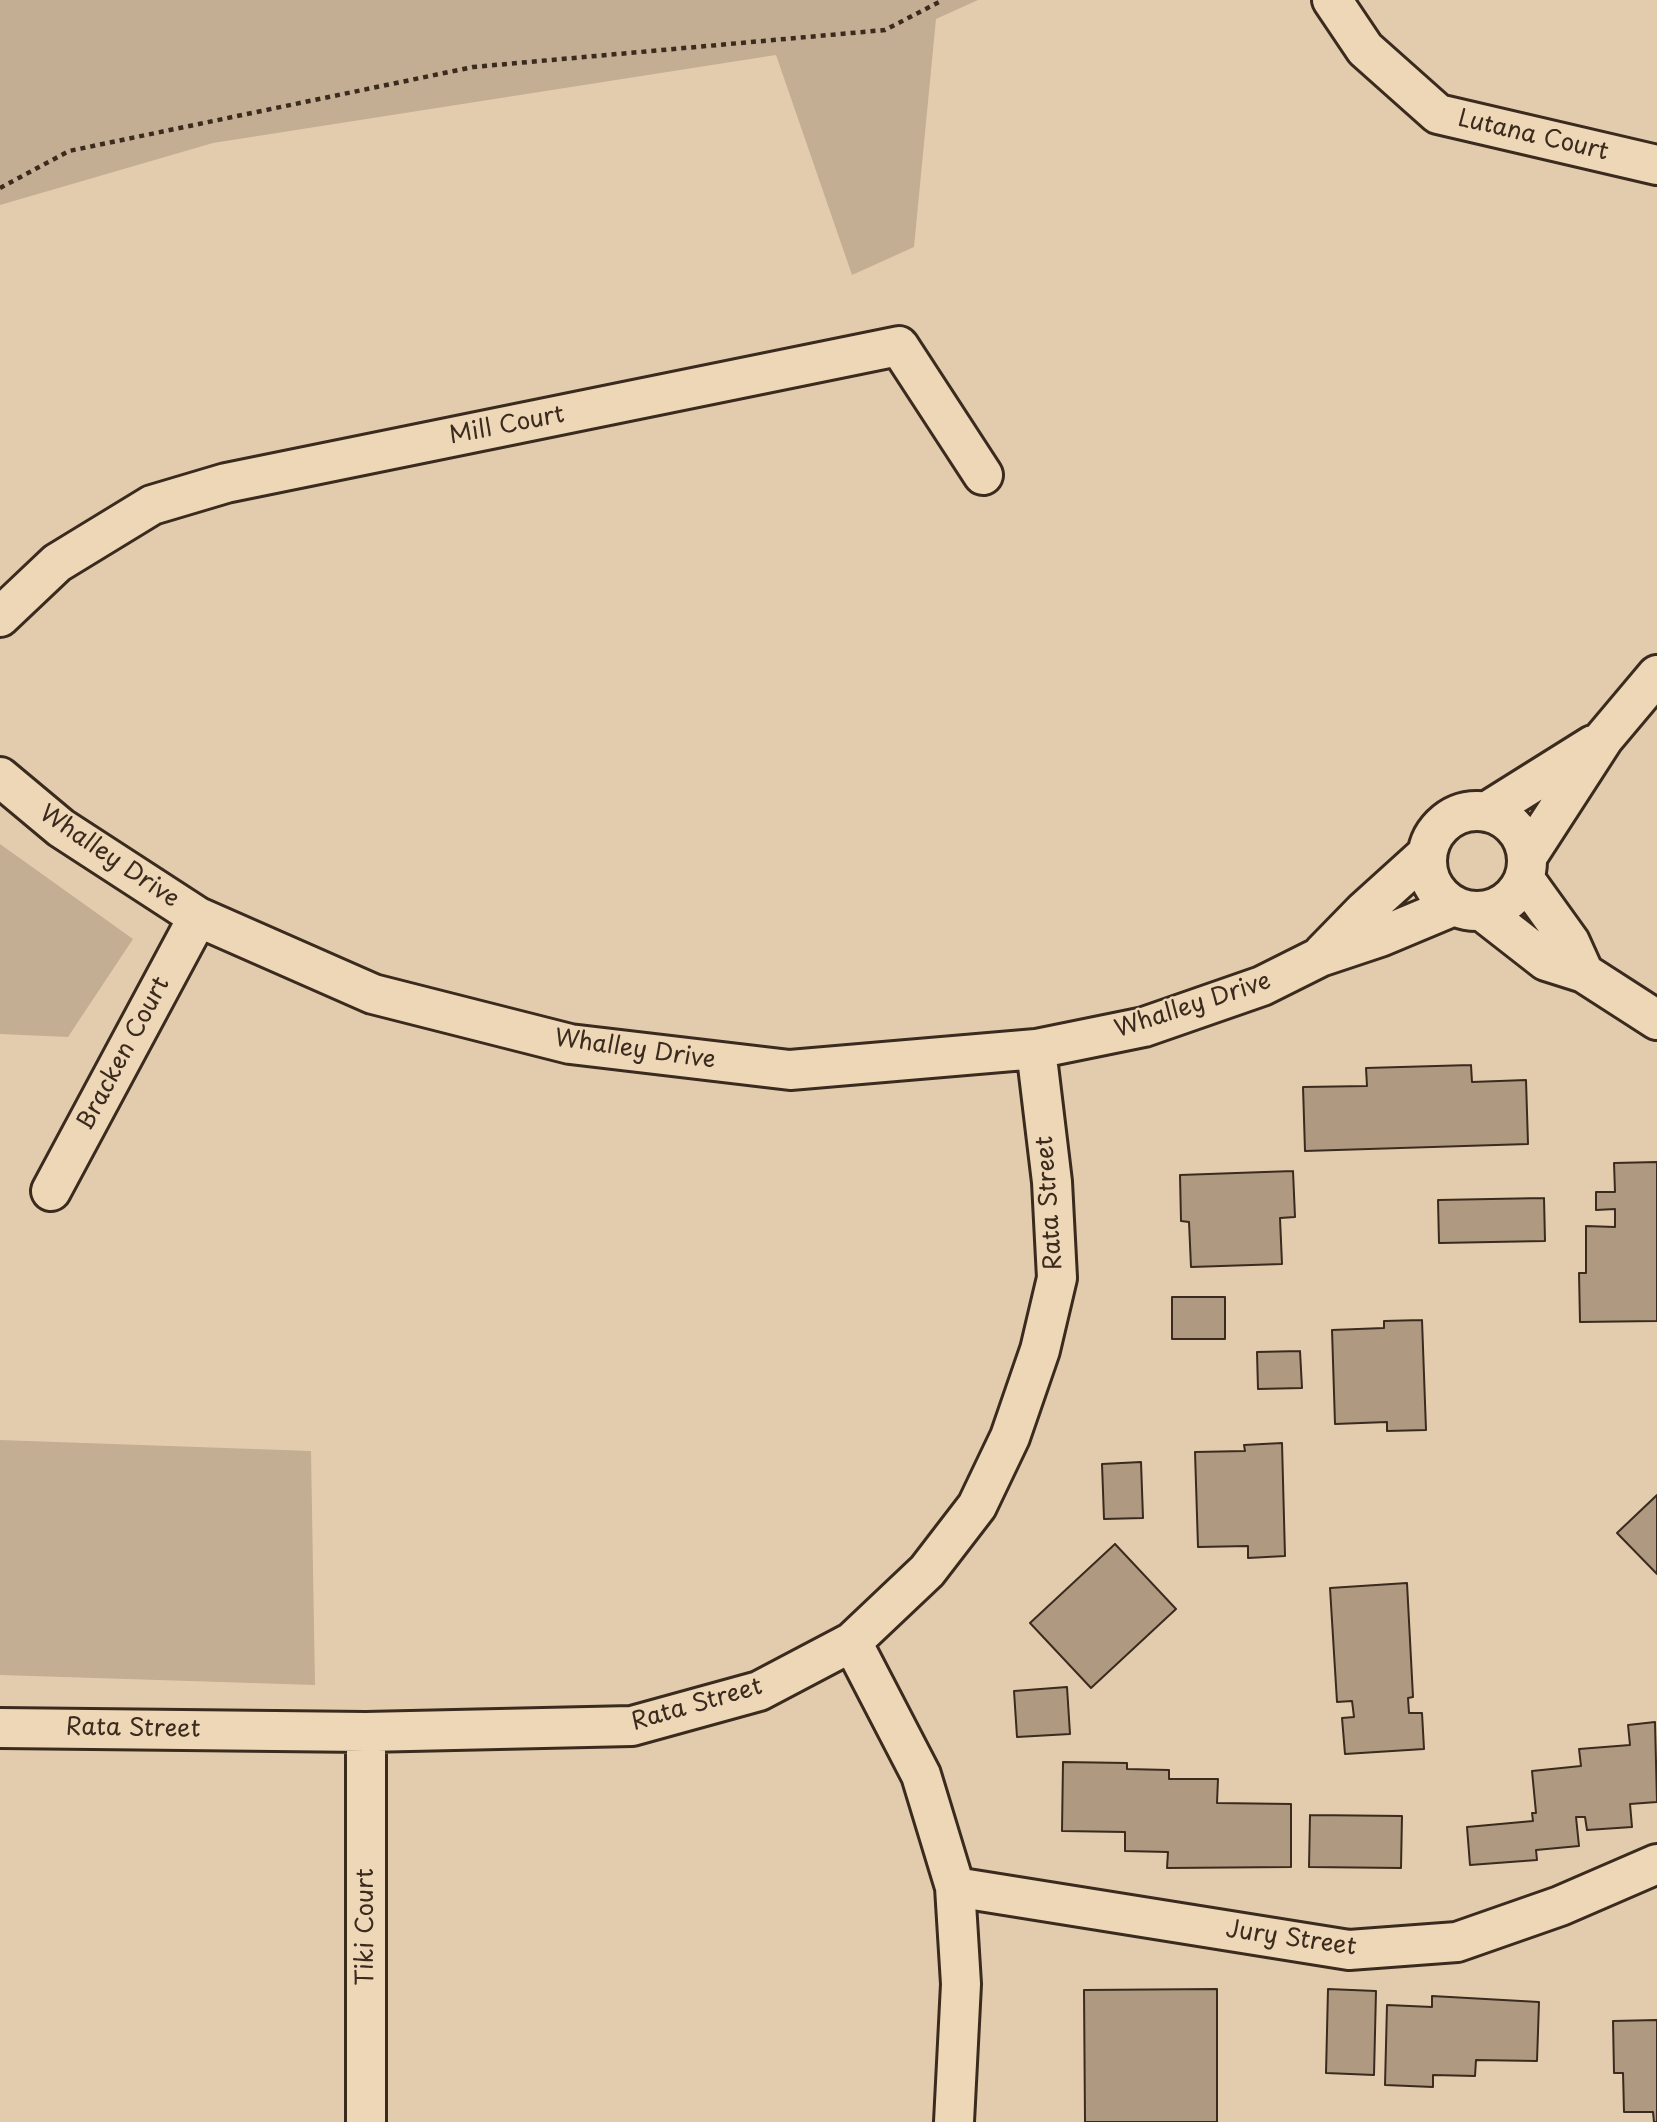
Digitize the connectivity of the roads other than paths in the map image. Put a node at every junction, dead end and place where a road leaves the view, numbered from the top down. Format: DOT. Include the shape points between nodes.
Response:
graph roads {
  1 [pos="1332,0"];
  2 [pos="1657,165"];
  3 [pos="984,475"];
  4 [pos="0,617"];
  5 [pos="1657,675"];
  6 [pos="1604,738"];
  7 [pos="0,777"];
  8 [pos="1486,812"];
  9 [pos="1427,854"];
  10 [pos="1525,867"];
  11 [pos="1468,909"];
  12 [pos="198,917"];
  13 [pos="1320,957"];
  14 [pos="1584,973"];
  15 [pos="1657,1020"];
  16 [pos="1036,1049"];
  17 [pos="51,1191"];
  18 [pos="852,1642"];
  19 [pos="0,1728"];
  20 [pos="366,1732"];
  21 [pos="1657,1864"];
  22 [pos="955,1887"];
  23 [pos="366,2122"];
  24 [pos="954,2122"];
  1 -- 2 [label="street, Lutana Court" via="1365,49 1438,114"];
  3 -- 4 [label="street, Mill Court" via="900,346 226,483 152,505 57,563"];
  5 -- 6 [label="street"];
  6 -- 8 [label="street"];
  6 -- 10 [label="street"];
  7 -- 12 [label="street, Whalley Drive" via="61,828"];
  8 -- 9 [label="street" via="1454,816 1432,839"];
  8 -- 10 [label="street" via="1499,816 1518,833"];
  9 -- 11 [label="street" via="1433,885"];
  9 -- 13 [label="street, Whalley Drive"];
  10 -- 11 [label="street" via="1508,901"];
  10 -- 14 [label="street"];
  11 -- 13 [label="street, Whalley Drive"];
  11 -- 14 [label="street" via="1546,961"];
  12 -- 16 [label="street, Whalley Drive" via="373,993 569,1044 790,1070"];
  12 -- 17 [label="street, Bracken Court"];
  13 -- 16 [label="street, Whalley Drive" via="1262,986 1143,1027"];
  14 -- 15 [label="street"];
  16 -- 18 [label="street, Rata Street" via="1052,1182 1057,1278 1040,1350 1010,1437 976,1506 927,1571"];
  18 -- 20 [label="street, Rata Street" via="759,1691 632,1726"];
  18 -- 22 [label="street" via="921,1775"];
  19 -- 20 [label="street, Rata Street"];
  20 -- 23 [label="street, Tiki Court"];
  21 -- 22 [label="street, Jury Street" via="1560,1906 1457,1942 1349,1951"];
  22 -- 24 [label="street" via="961,1984"];
}
